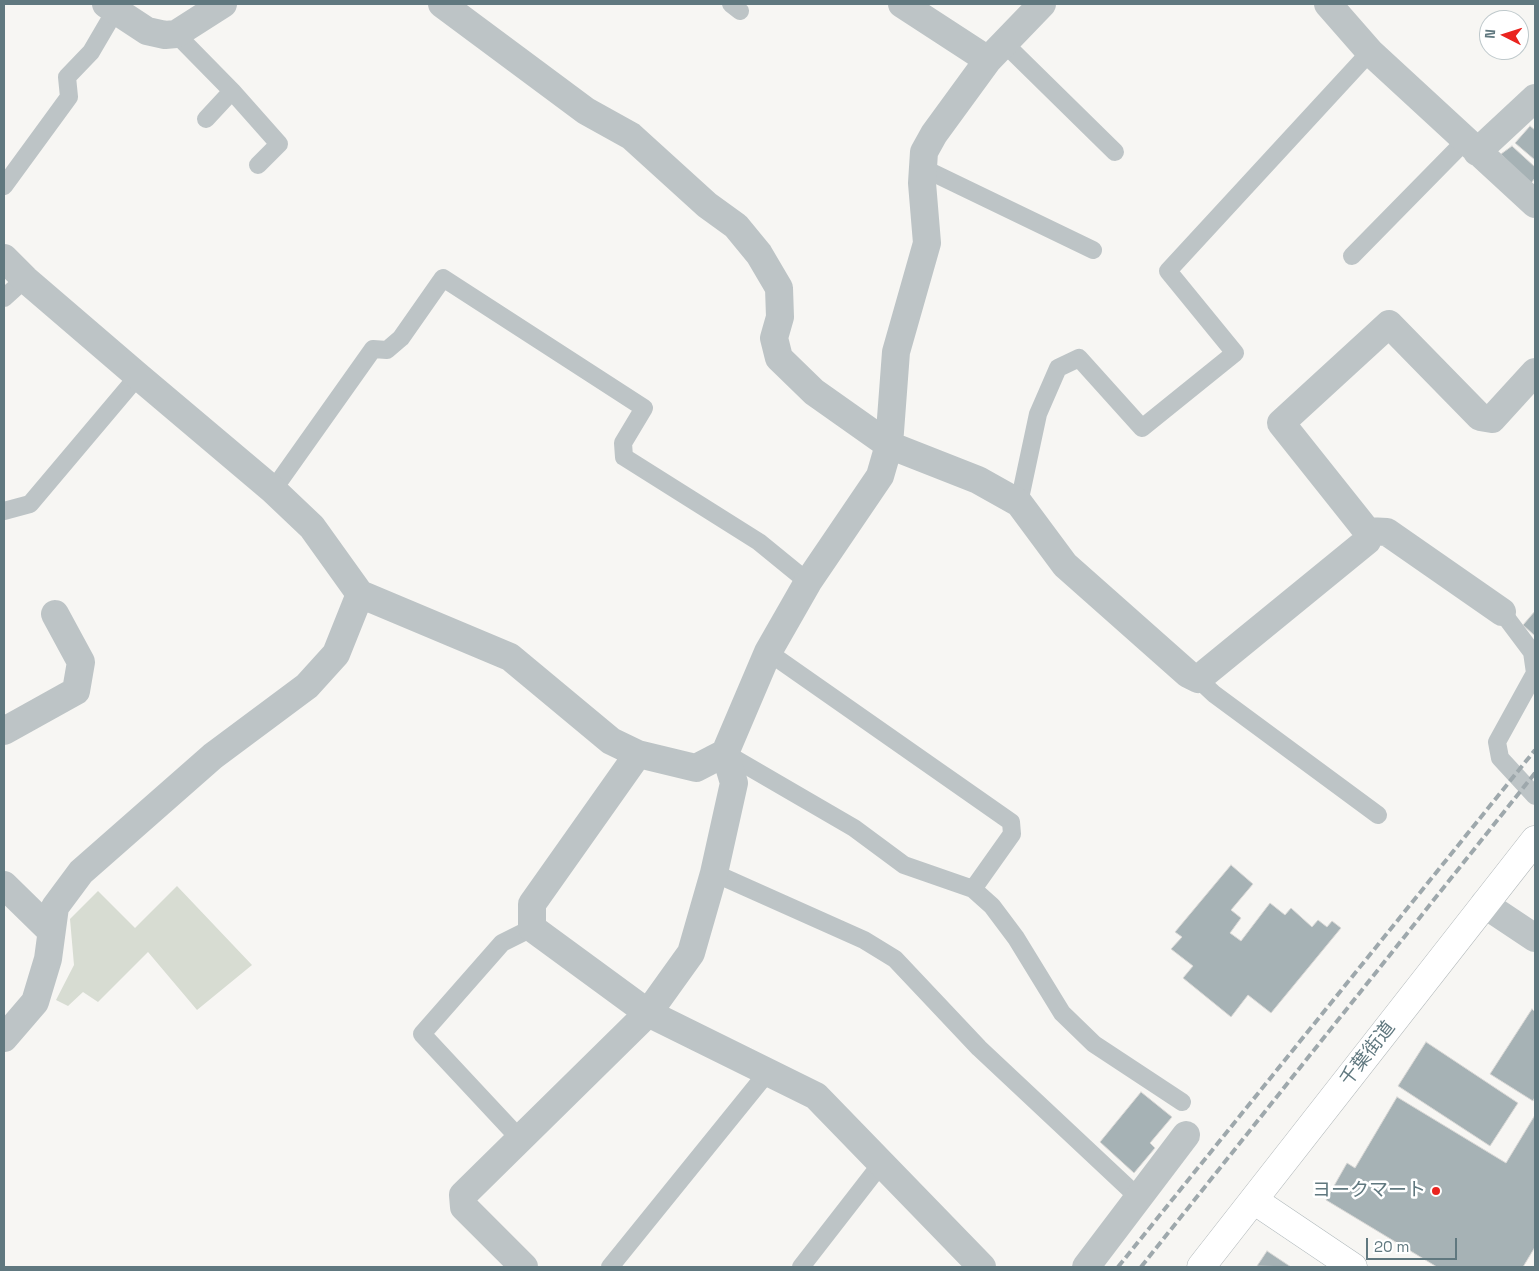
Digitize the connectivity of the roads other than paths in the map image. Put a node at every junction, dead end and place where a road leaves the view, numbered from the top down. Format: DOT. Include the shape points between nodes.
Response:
graph roads {
  1 [pos="223,4"];
  2 [pos="442,4"];
  3 [pos="902,4"];
  4 [pos="1042,4"];
  5 [pos="1328,4"];
  6 [pos="110,7"];
  7 [pos="176,34"];
  8 [pos="996,51"];
  9 [pos="1370,52"];
  10 [pos="232,91"];
  11 [pos="1535,98"];
  12 [pos="206,119"];
  13 [pos="1471,147"];
  14 [pos="1115,152"];
  15 [pos="258,164"];
  16 [pos="923,168"];
  17 [pos="4,186"];
  18 [pos="1535,204"];
  19 [pos="1093,250"];
  20 [pos="1352,256"];
  21 [pos="4,258"];
  22 [pos="25,279"];
  23 [pos="4,298"];
  24 [pos="1535,372"];
  25 [pos="138,376"];
  26 [pos="889,445"];
  27 [pos="273,490"];
  28 [pos="1019,502"];
  29 [pos="4,511"];
  30 [pos="1368,530"];
  31 [pos="808,582"];
  32 [pos="360,594"];
  33 [pos="1502,612"];
  34 [pos="55,614"];
  35 [pos="768,652"];
  36 [pos="1198,679"];
  37 [pos="4,731"];
  38 [pos="725,753"];
  39 [pos="638,754"];
  40 [pos="1535,796"];
  41 [pos="1378,815"];
  42 [pos="1535,840"];
  43 [pos="714,873"];
  44 [pos="4,885"];
  45 [pos="973,889"];
  46 [pos="1484,904"];
  47 [pos="532,928"];
  48 [pos="50,931"];
  49 [pos="1535,938"];
  50 [pos="648,1013"];
  51 [pos="4,1038"];
  52 [pos="766,1073"];
  53 [pos="1182,1102"];
  54 [pos="1186,1135"];
  55 [pos="520,1140"];
  56 [pos="881,1164"];
  57 [pos="1139,1198"];
  58 [pos="1255,1201"];
  59 [pos="524,1267"];
  60 [pos="610,1267"];
  61 [pos="801,1267"];
  62 [pos="982,1267"];
  63 [pos="1086,1267"];
  64 [pos="1201,1267"];
  65 [pos="1353,1267"];
  1 -- 7 [label="street"];
  2 -- 26 [label="street" via="586,112 631,136 707,205 736,226 759,254 779,288 780,317 774,338 779,358 814,392"];
  3 -- 8 [label="street"];
  4 -- 8 [label="street"];
  5 -- 9 [label="street"];
  6 -- 7 [label="street" via="147,31"];
  6 -- 17 [label="lane" via="91,52 67,77 69,97"];
  7 -- 10 [label="lane"];
  8 -- 14 [label="lane"];
  8 -- 16 [label="street" via="934,134 924,152"];
  9 -- 13 [label="street"];
  9 -- 28 [label="lane" via="1168,271 1235,353 1142,428 1079,358 1058,368 1038,414"];
  10 -- 12 [label="lane"];
  10 -- 15 [label="lane" via="279,144"];
  11 -- 13 [label="street"];
  13 -- 18 [label="street"];
  13 -- 20 [label="lane"];
  16 -- 19 [label="lane"];
  16 -- 26 [label="street" via="927,242 896,352"];
  21 -- 22 [label="street"];
  22 -- 23 [label="lane"];
  22 -- 25 [label="street"];
  24 -- 30 [label="street" via="1492,419 1480,417 1389,324 1281,423"];
  25 -- 27 [label="street"];
  25 -- 29 [label="lane" via="30,504"];
  26 -- 28 [label="street" via="978,480"];
  26 -- 31 [label="street" via="880,476"];
  27 -- 31 [label="lane" via="373,349 387,350 401,338 443,278 644,408 623,443 624,457 759,542"];
  27 -- 32 [label="street" via="312,527"];
  28 -- 36 [label="street" via="1065,565 1188,674"];
  30 -- 33 [label="street" via="1387,532"];
  30 -- 36 [label="street" via="1366,541"];
  31 -- 35 [label="street"];
  32 -- 39 [label="street" via="510,657 611,741"];
  32 -- 48 [label="street" via="336,654 306,686 213,756 81,872 55,907"];
  33 -- 40 [label="lane" via="1532,652 1535,673 1497,742 1500,758"];
  34 -- 37 [label="street" via="81,662 76,691"];
  35 -- 38 [label="street"];
  35 -- 45 [label="lane" via="1011,822 1012,834"];
  36 -- 41 [label="lane"];
  38 -- 39 [label="street" via="696,768"];
  38 -- 43 [label="street" via="734,783"];
  38 -- 45 [label="lane" via="854,828 904,865"];
  39 -- 47 [label="street" via="532,904"];
  42 -- 46 [label="main road, 千葉街道"];
  43 -- 50 [label="street" via="691,953"];
  43 -- 57 [label="lane" via="864,940 895,959 979,1048"];
  44 -- 48 [label="street"];
  45 -- 53 [label="lane" via="992,906 1016,938 1062,1013 1094,1044"];
  46 -- 49 [label="street"];
  46 -- 58 [label="main road, 千葉街道"];
  47 -- 50 [label="street"];
  47 -- 55 [label="lane" via="502,943 422,1034"];
  48 -- 51 [label="street" via="48,959 35,1002"];
  50 -- 52 [label="street"];
  50 -- 55 [label="street"];
  52 -- 56 [label="street" via="816,1096"];
  52 -- 60 [label="lane"];
  54 -- 57 [label="street"];
  55 -- 59 [label="street" via="463,1195 464,1207"];
  56 -- 61 [label="lane"];
  56 -- 62 [label="street"];
  57 -- 63 [label="street"];
  58 -- 64 [label="main road, 千葉街道"];
  58 -- 65 [label="main road"];
}
